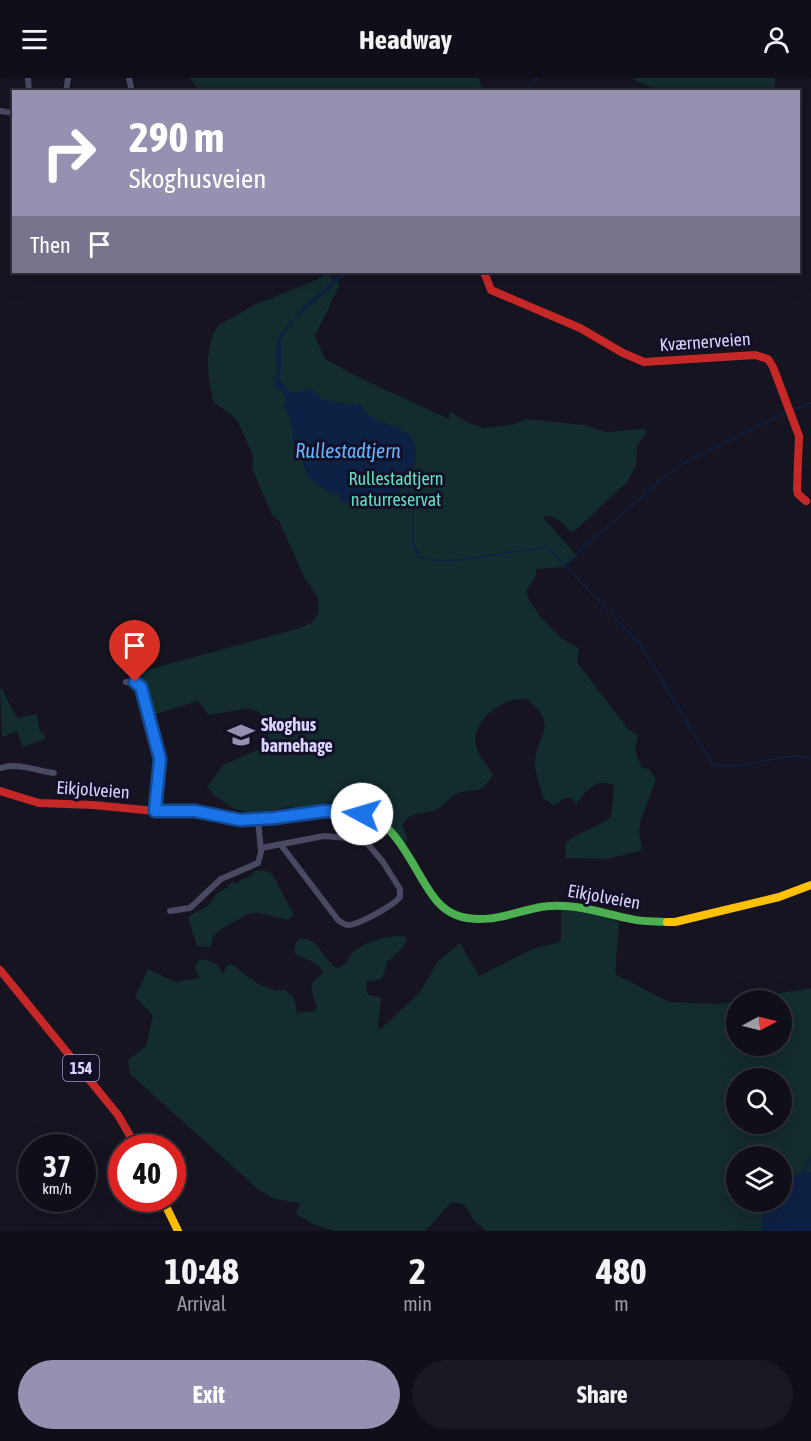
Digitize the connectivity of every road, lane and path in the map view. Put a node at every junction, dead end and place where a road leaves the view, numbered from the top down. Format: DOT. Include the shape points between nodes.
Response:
graph roads {
  1 [pos="484,273"];
  2 [pos="806,501"];
  3 [pos="126,682"];
  4 [pos="0,769"];
  5 [pos="54,773"];
  6 [pos="0,791"];
  7 [pos="155,811"];
  8 [pos="258,819"];
  9 [pos="281,845"];
  10 [pos="261,848"];
  11 [pos="811,885"];
  12 [pos="170,911"];
  13 [pos="0,970"];
  14 [pos="128,1134"];
  15 [pos="169,1212"];
  16 [pos="178,1231"];
  1 -- 2 [label="street, Kværnerveien" via="491,290 580,328 639,360 755,355 768,359 798,431 797,489"];
  3 -- 7 [label="street" via="141,687 160,759"];
  4 -- 5 [label="street" via="12,764"];
  6 -- 7 [label="street, Eikjolveien" via="39,802"];
  7 -- 8 [label="street, Eikjolveien"];
  8 -- 10 [label="street"];
  8 -- 11 [label="street, Eikjolveien" via="325,811 375,818 396,838 437,903 456,915 477,919 567,905 634,920 675,922 779,897"];
  9 -- 9 [label="street" via="324,836 363,840 396,882 400,897 354,924 345,924"];
  9 -- 10 [label="street"];
  10 -- 12 [label="street" via="256,864 221,879 190,908"];
  13 -- 14 [label="street, 154" via="106,1099"];
  15 -- 16 [label="street"];
}
